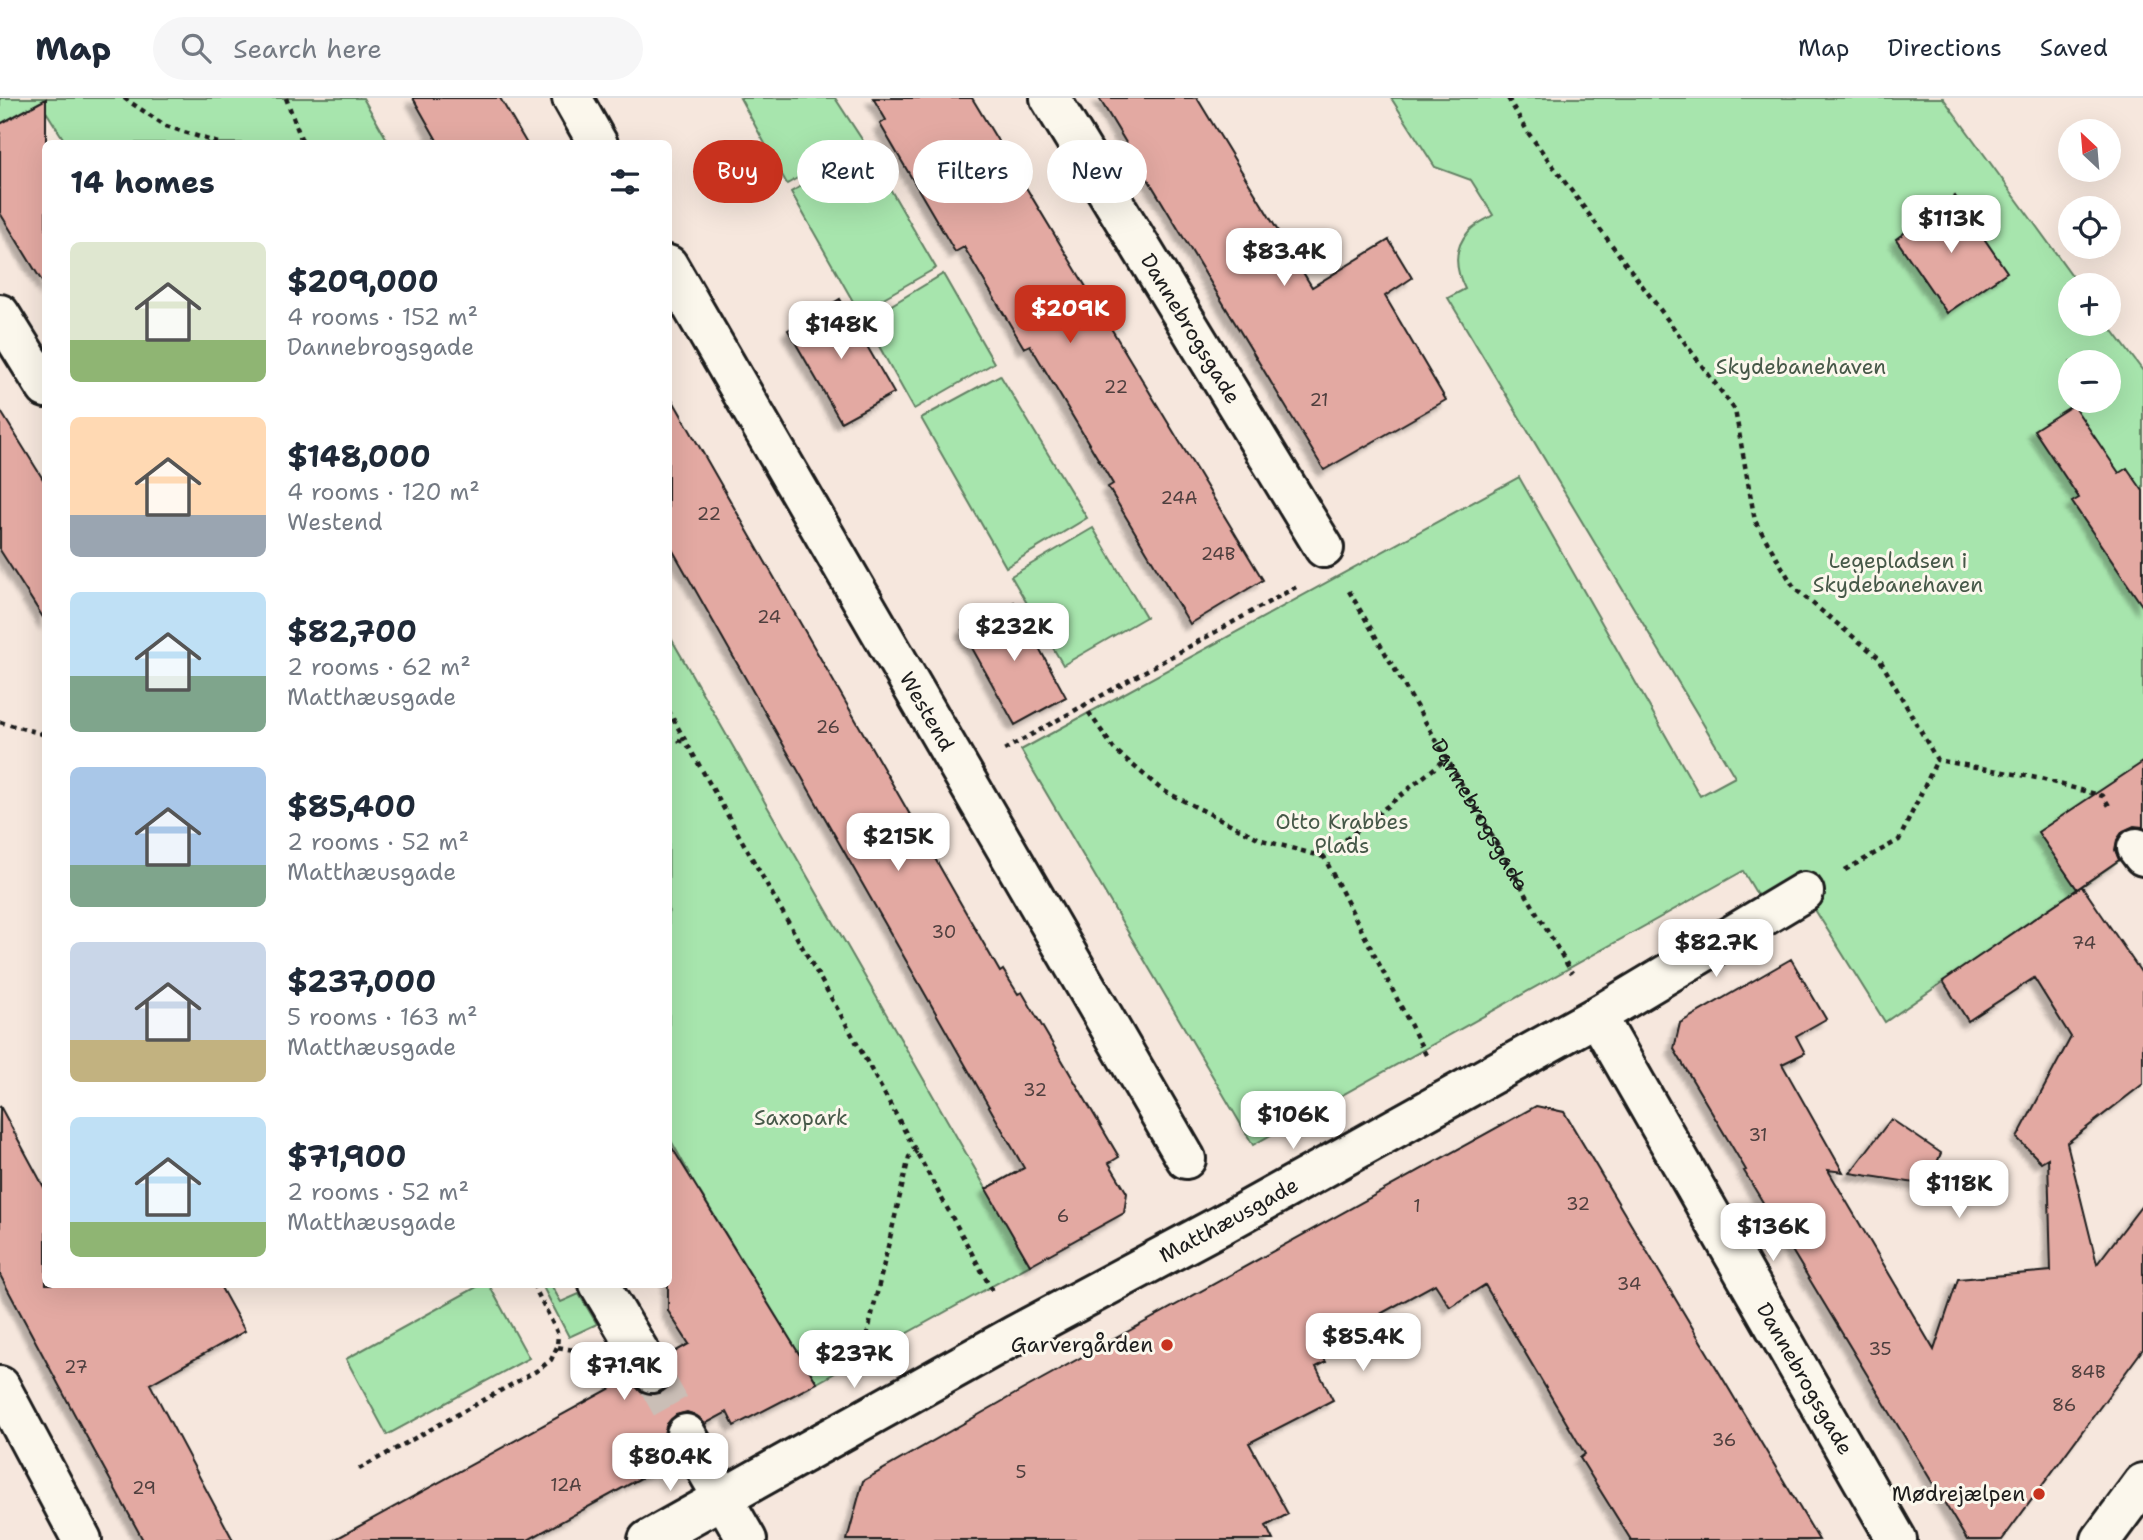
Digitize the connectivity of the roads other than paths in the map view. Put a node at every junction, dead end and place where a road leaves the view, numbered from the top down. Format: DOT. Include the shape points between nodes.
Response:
graph roads {
  1 [pos="572,98"];
  2 [pos="1049,98"];
  3 [pos="596,140"];
  4 [pos="672,272"];
  5 [pos="0,314"];
  6 [pos="42,382"];
  7 [pos="1329,557"];
  8 [pos="1804,892"];
  9 [pos="1597,1016"];
  10 [pos="1186,1159"];
  11 [pos="600,1288"];
  12 [pos="652,1373"];
  13 [pos="0,1386"];
  14 [pos="686,1434"];
  15 [pos="2143,1483"];
  16 [pos="722,1498"];
  17 [pos="82,1540"];
  18 [pos="648,1540"];
  19 [pos="747,1540"];
  20 [pos="1897,1540"];
  21 [pos="2101,1540"];
  1 -- 3 [label="street"];
  2 -- 7 [label="street, Dannebrogsgade"];
  4 -- 10 [label="street, Westend"];
  5 -- 6 [label="street"];
  8 -- 9 [label="street, Matthæusgade"];
  9 -- 16 [label="street, Matthæusgade"];
  9 -- 20 [label="street, Dannebrogsgade"];
  11 -- 12 [label="street"];
  13 -- 17 [label="street"];
  14 -- 16 [label="street"];
  15 -- 21 [label="street"];
  16 -- 18 [label="street, Matthæusgade"];
  16 -- 19 [label="street"];
}
